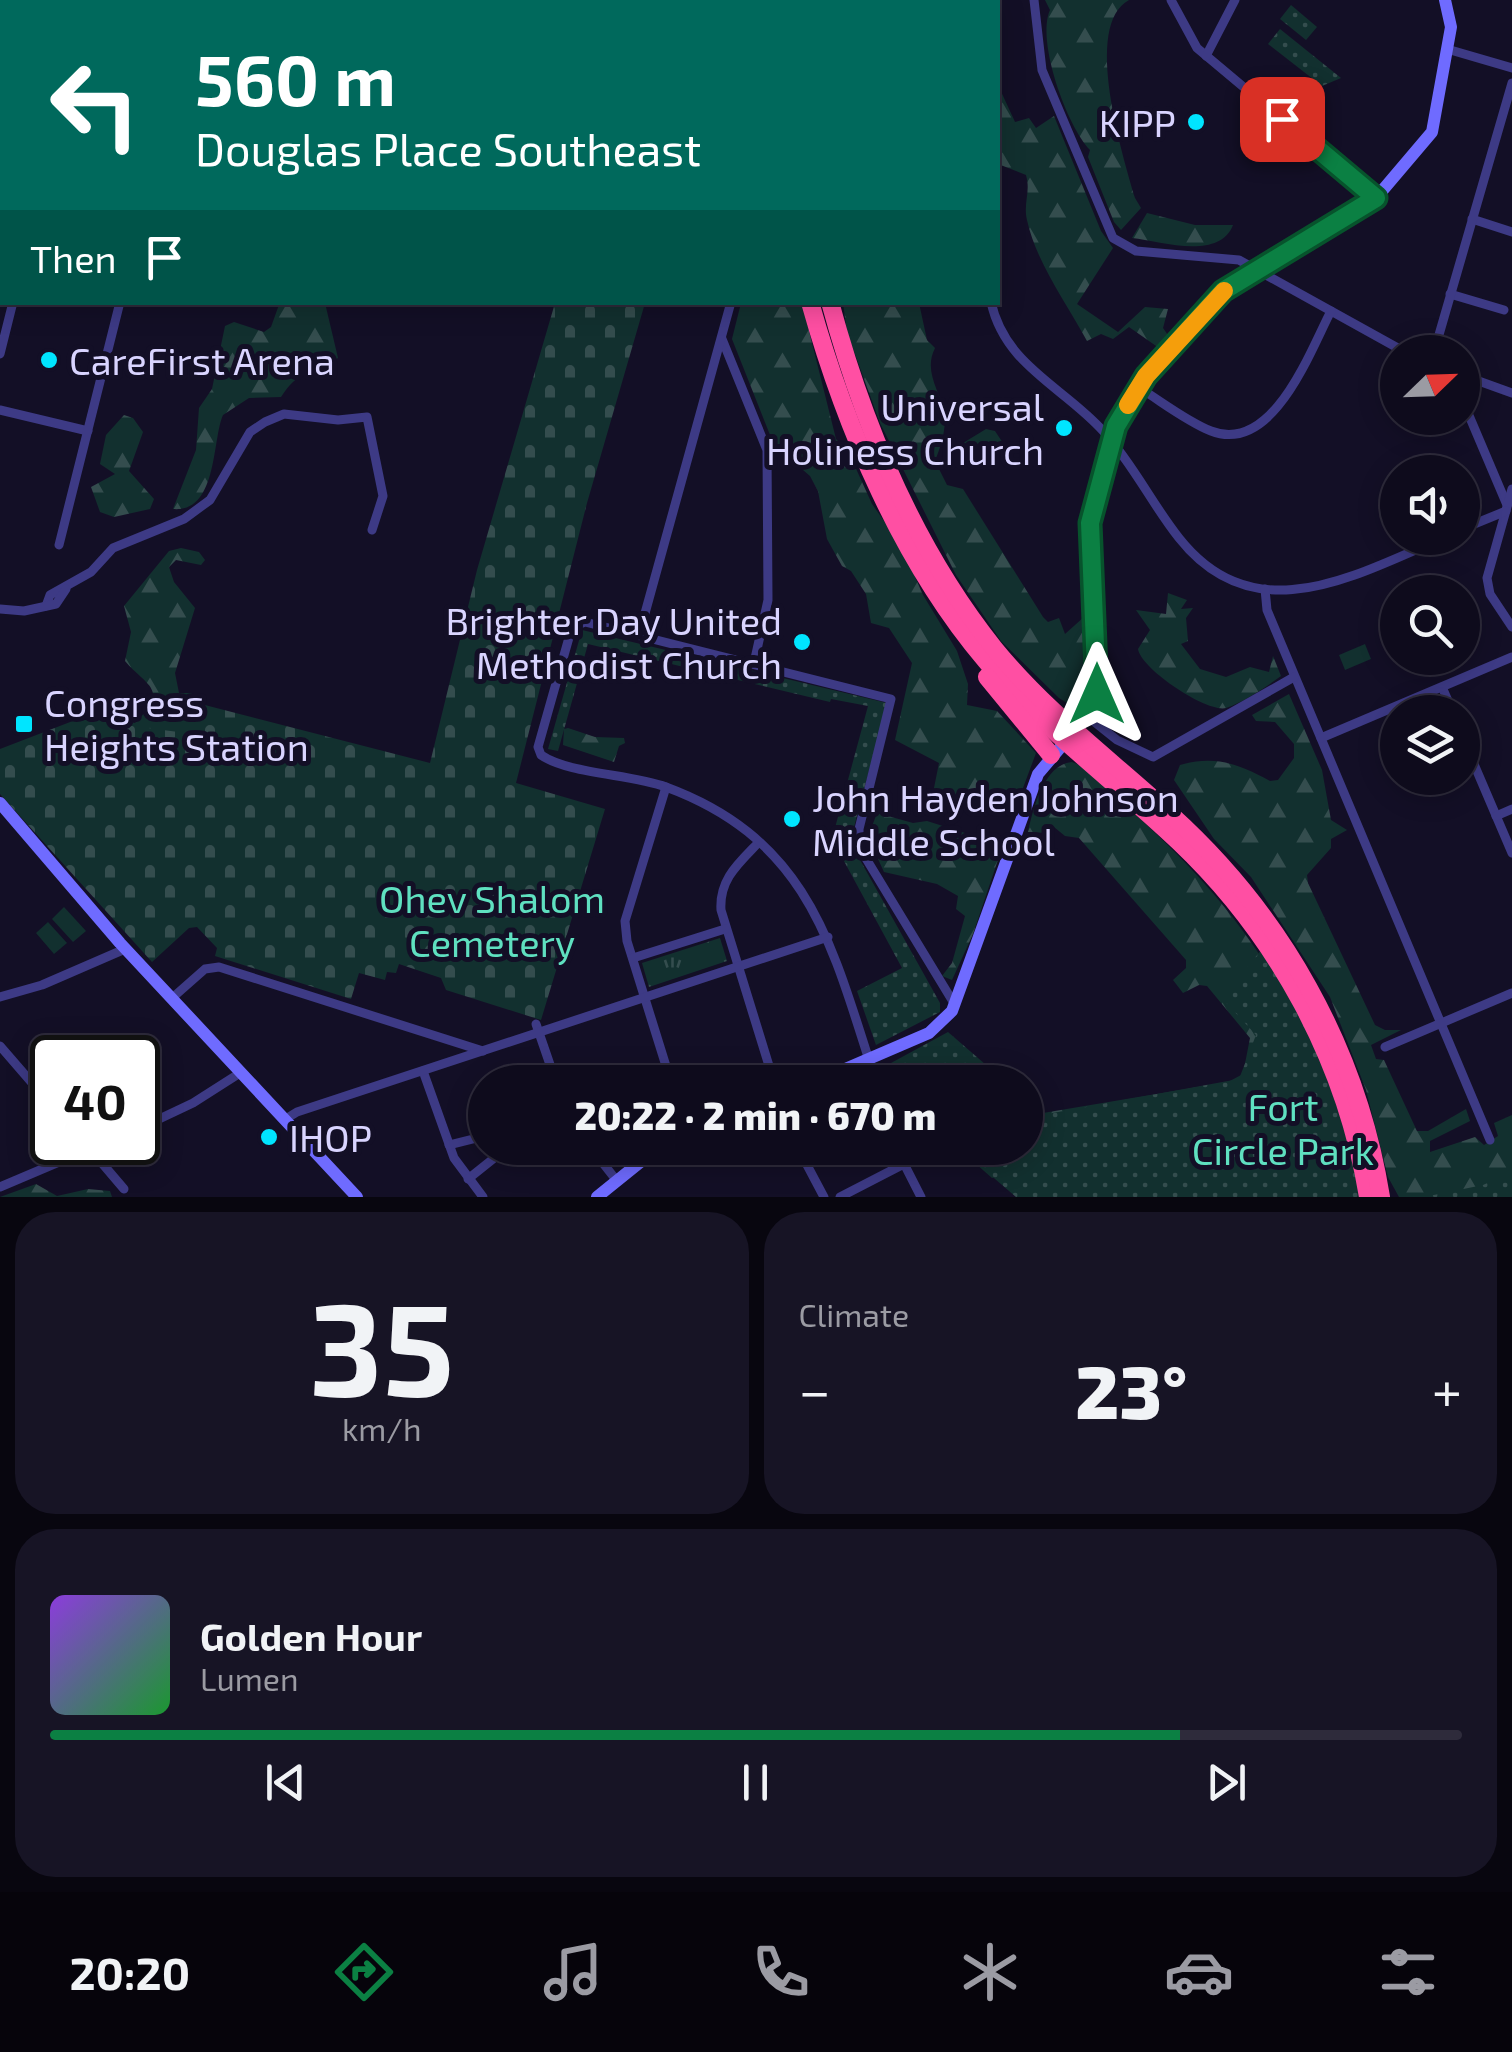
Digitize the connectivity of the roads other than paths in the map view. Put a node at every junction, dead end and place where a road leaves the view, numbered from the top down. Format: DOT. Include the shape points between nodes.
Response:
graph roads {
  1 [pos="1034,0"];
  2 [pos="1171,0"];
  3 [pos="1235,0"];
  4 [pos="1445,0"];
  5 [pos="1448,49"];
  6 [pos="1206,56"];
  7 [pos="1512,68"];
  8 [pos="1512,83"];
  9 [pos="1507,117"];
  10 [pos="1376,198"];
  11 [pos="1472,218"];
  12 [pos="1512,232"];
  13 [pos="1258,269"];
  14 [pos="1450,294"];
  15 [pos="12,305"];
  16 [pos="119,305"];
  17 [pos="729,305"];
  18 [pos="811,305"];
  19 [pos="831,305"];
  20 [pos="992,305"];
  21 [pos="1504,310"];
  22 [pos="1331,311"];
  23 [pos="1439,335"];
  24 [pos="722,338"];
  25 [pos="1380,338"];
  26 [pos="0,354"];
  27 [pos="1480,381"];
  28 [pos="1138,387"];
  29 [pos="1512,393"];
  30 [pos="0,410"];
  31 [pos="88,431"];
  32 [pos="1477,435"];
  33 [pos="1110,440"];
  34 [pos="1512,490"];
  35 [pos="1507,508"];
  36 [pos="1480,521"];
  37 [pos="372,530"];
  38 [pos="60,545"];
  39 [pos="1401,555"];
  40 [pos="1266,589"];
  41 [pos="0,609"];
  42 [pos="955,620"];
  43 [pos="1512,627"];
  44 [pos="639,635"];
  45 [pos="1512,657"];
  46 [pos="754,663"];
  47 [pos="1294,677"];
  48 [pos="1442,687"];
  49 [pos="1446,695"];
  50 [pos="1076,729"];
  51 [pos="1321,738"];
  52 [pos="1051,755"];
  53 [pos="1480,778"];
  54 [pos="666,787"];
  55 [pos="0,803"];
  56 [pos="1512,809"];
  57 [pos="0,812"];
  58 [pos="1496,816"];
  59 [pos="759,842"];
  60 [pos="33,844"];
  61 [pos="1512,853"];
  62 [pos="725,929"];
  63 [pos="828,937"];
  64 [pos="125,949"];
  65 [pos="632,958"];
  66 [pos="738,968"];
  67 [pos="1512,993"];
  68 [pos="0,996"];
  69 [pos="171,999"];
  70 [pos="645,999"];
  71 [pos="955,1005"];
  72 [pos="1442,1023"];
  73 [pos="538,1028"];
  74 [pos="0,1047"];
  75 [pos="1385,1047"];
  76 [pos="483,1051"];
  77 [pos="868,1059"];
  78 [pos="550,1065"];
  79 [pos="666,1065"];
  80 [pos="769,1065"];
  81 [pos="854,1065"];
  82 [pos="870,1065"];
  83 [pos="422,1070"];
  84 [pos="240,1073"];
  85 [pos="30,1081"];
  86 [pos="160,1118"];
  87 [pos="284,1120"];
  88 [pos="1490,1140"];
  89 [pos="468,1141"];
  90 [pos="448,1146"];
  91 [pos="48,1165"];
  92 [pos="103,1165"];
  93 [pos="486,1165"];
  94 [pos="604,1165"];
  95 [pos="642,1165"];
  96 [pos="807,1165"];
  97 [pos="902,1165"];
  98 [pos="468,1180"];
  99 [pos="617,1181"];
  100 [pos="0,1188"];
  101 [pos="124,1190"];
  102 [pos="356,1197"];
  103 [pos="483,1197"];
  104 [pos="597,1197"];
  105 [pos="824,1197"];
  106 [pos="840,1197"];
  107 [pos="921,1197"];
  108 [pos="1368,1197"];
  109 [pos="1380,1197"];
  1 -- 13 [label="street" via="1042,70 1111,235 1136,250 1225,256"];
  2 -- 6 [label="street"];
  3 -- 6 [label="street"];
  4 -- 5 [label="street"];
  5 -- 7 [label="street"];
  5 -- 10 [label="street" via="1435,127"];
  6 -- 10 [label="street"];
  8 -- 9 [label="street"];
  9 -- 11 [label="street"];
  10 -- 13 [label="street"];
  11 -- 12 [label="street"];
  11 -- 14 [label="street"];
  13 -- 22 [label="street"];
  13 -- 28 [label="street" via="1223,291"];
  14 -- 21 [label="street"];
  14 -- 23 [label="street"];
  15 -- 26 [label="street"];
  16 -- 31 [label="street"];
  17 -- 24 [label="street"];
  18 -- 42 [label="highway" via="873,472"];
  19 -- 50 [label="highway" via="878,442 931,552 995,649"];
  20 -- 33 [label="street" via="1012,351"];
  22 -- 25 [label="street"];
  22 -- 28 [label="street" via="1284,398 1253,428 1213,432"];
  24 -- 44 [label="street"];
  24 -- 46 [label="street" via="767,450 768,600"];
  27 -- 29 [label="street"];
  28 -- 33 [label="street"];
  30 -- 31 [label="street"];
  31 -- 38 [label="street"];
  32 -- 35 [label="street"];
  33 -- 40 [label="street" via="1192,553 1224,575"];
  33 -- 50 [label="street" via="1090,523 1099,674 1096,697"];
  34 -- 35 [label="street"];
  35 -- 36 [label="street"];
  35 -- 43 [label="street" via="1487,578"];
  37 -- 41 [label="street" via="383,496 367,417 284,414 250,432 210,500 184,519 113,548 50,595 46,606"];
  39 -- 40 [label="street" via="1322,587"];
  40 -- 47 [label="street" via="1265,606"];
  42 -- 50 [label="highway" via="1012,690"];
  42 -- 52 [label="highway" via="992,685"];
  44 -- 46 [label="street"];
  44 -- 54 [label="street" via="576,623 540,753"];
  45 -- 48 [label="street"];
  46 -- 71 [label="street" via="886,695 892,708 858,829 861,854"];
  47 -- 50 [label="street" via="1160,754 1146,757"];
  47 -- 51 [label="street"];
  48 -- 49 [label="street"];
  48 -- 51 [label="street"];
  50 -- 52 [label="street"];
  50 -- 108 [label="highway" via="1200,862 1273,953 1338,1083"];
  50 -- 109 [label="highway" via="1209,852 1284,946 1344,1061"];
  51 -- 72 [label="street"];
  52 -- 71 [label="street" via="1034,783"];
  53 -- 58 [label="street"];
  54 -- 59 [label="street" via="717,811"];
  54 -- 65 [label="street" via="625,921"];
  55 -- 60 [label="street"];
  56 -- 58 [label="street"];
  57 -- 60 [label="street"];
  58 -- 61 [label="street"];
  59 -- 62 [label="street" via="720,892"];
  59 -- 63 [label="street" via="805,894"];
  60 -- 64 [label="street"];
  62 -- 65 [label="street"];
  62 -- 66 [label="street"];
  63 -- 66 [label="street"];
  63 -- 77 [label="street"];
  64 -- 68 [label="street"];
  64 -- 69 [label="street"];
  65 -- 70 [label="street"];
  66 -- 70 [label="street"];
  66 -- 80 [label="street"];
  67 -- 72 [label="street"];
  69 -- 76 [label="street" via="203,970 219,967"];
  69 -- 84 [label="street"];
  70 -- 73 [label="street"];
  70 -- 79 [label="street"];
  71 -- 77 [label="street" via="928,1032"];
  72 -- 75 [label="street"];
  72 -- 88 [label="street"];
  73 -- 76 [label="street"];
  73 -- 78 [label="street"];
  74 -- 85 [label="street"];
  76 -- 83 [label="street"];
  77 -- 81 [label="street"];
  77 -- 82 [label="street"];
  83 -- 87 [label="street"];
  83 -- 90 [label="street"];
  84 -- 86 [label="street"];
  84 -- 87 [label="street"];
  87 -- 102 [label="street"];
  89 -- 90 [label="street"];
  90 -- 98 [label="street"];
  91 -- 100 [label="street"];
  92 -- 101 [label="street"];
  93 -- 98 [label="street"];
  94 -- 99 [label="street"];
  95 -- 99 [label="street"];
  96 -- 105 [label="street"];
  97 -- 106 [label="street"];
  97 -- 107 [label="street"];
  98 -- 103 [label="street"];
  99 -- 104 [label="street"];
}
